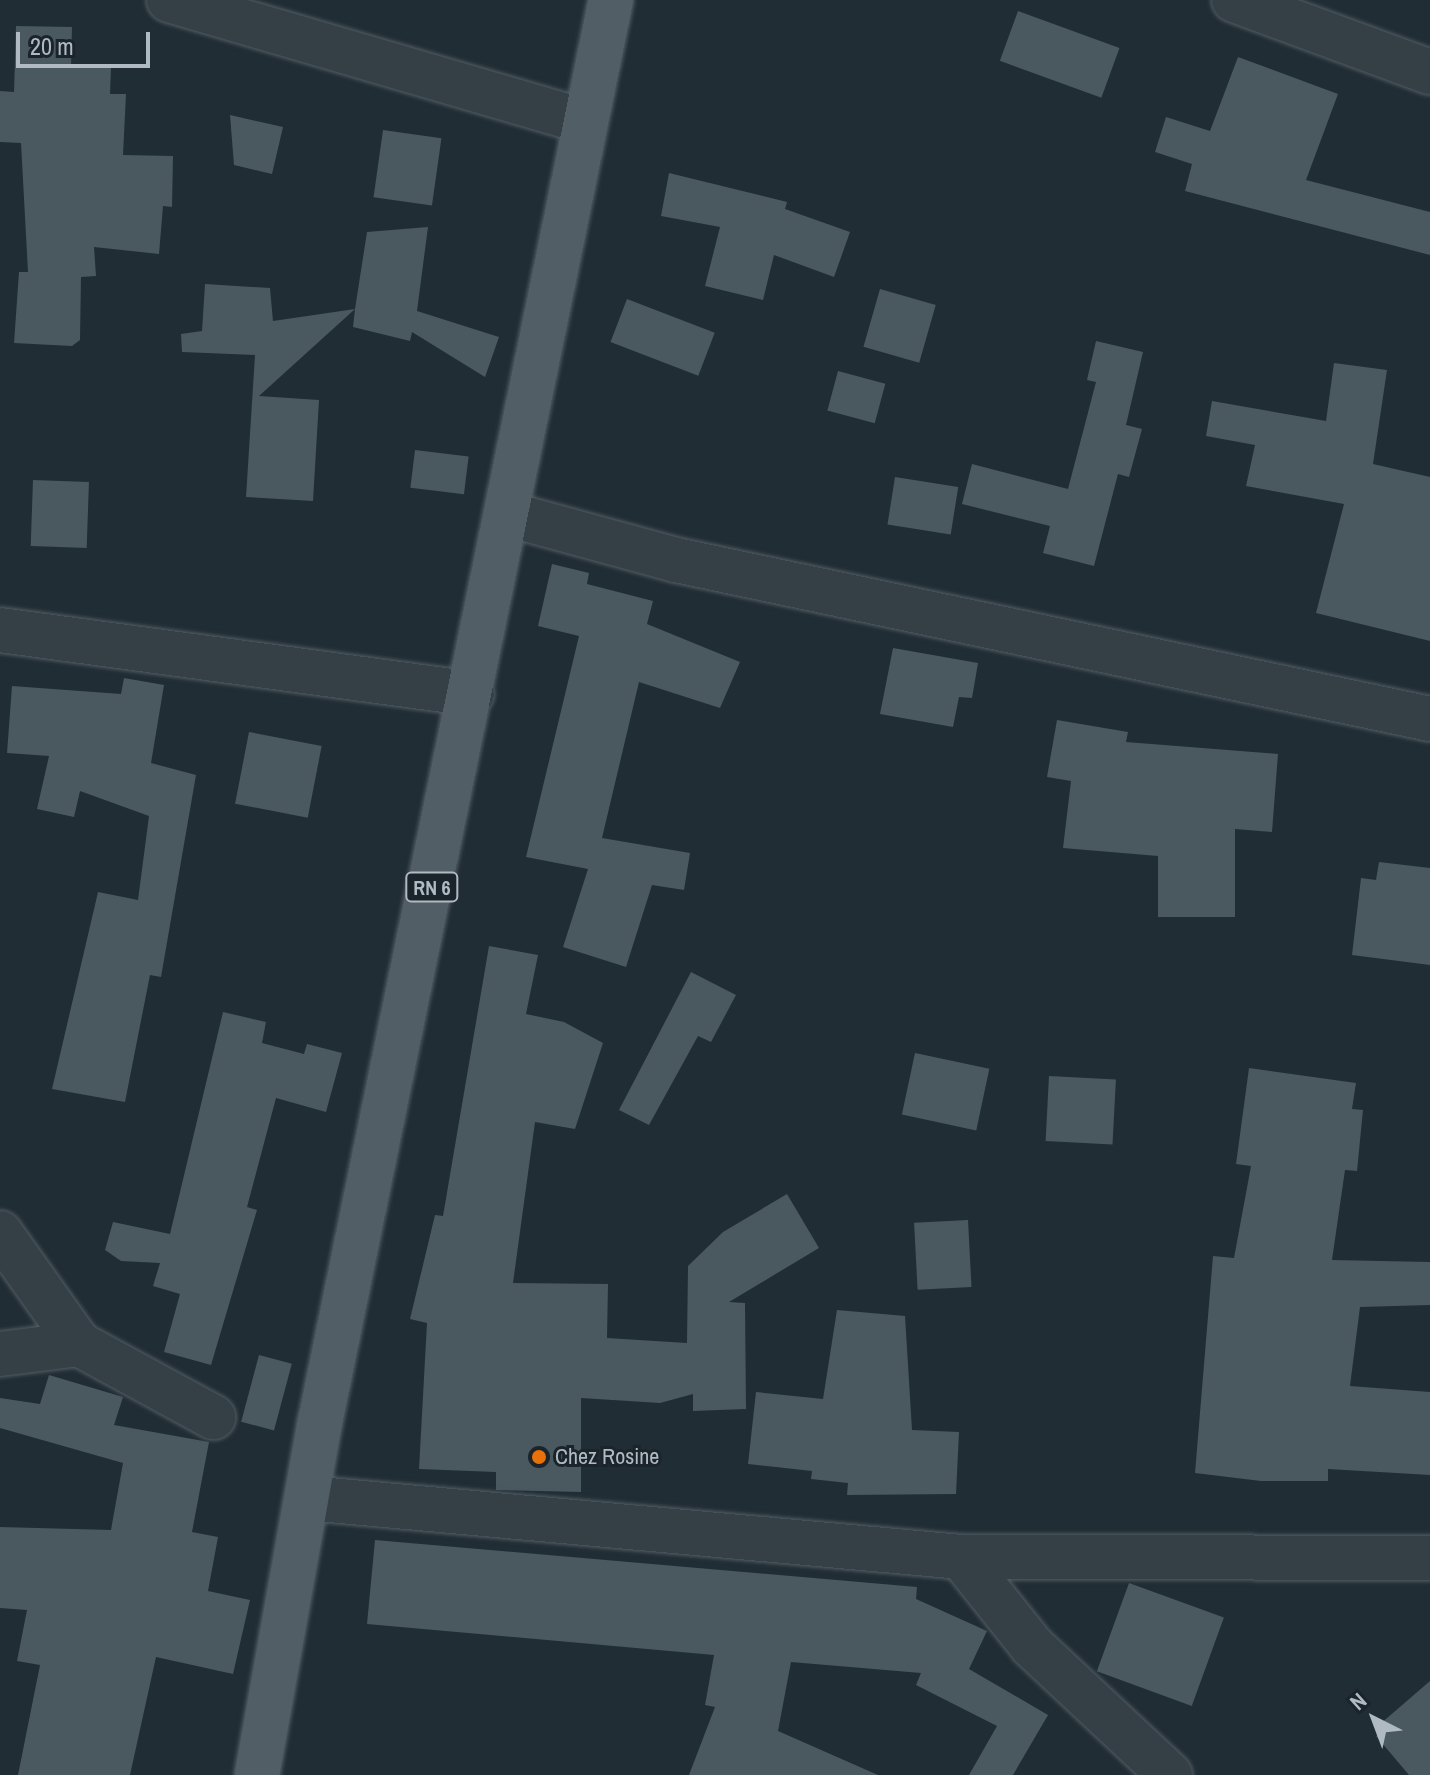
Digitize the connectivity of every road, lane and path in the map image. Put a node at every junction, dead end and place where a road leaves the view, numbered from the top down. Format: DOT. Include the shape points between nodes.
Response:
graph roads {
  1 [pos="169,0"];
  2 [pos="611,0"];
  3 [pos="1234,0"];
  4 [pos="1430,72"];
  5 [pos="585,122"];
  6 [pos="508,514"];
  7 [pos="0,630"];
  8 [pos="472,694"];
  9 [pos="1430,719"];
  10 [pos="0,1233"];
  11 [pos="79,1344"];
  12 [pos="0,1354"];
  13 [pos="213,1417"];
  14 [pos="307,1498"];
  15 [pos="961,1557"];
  16 [pos="1430,1558"];
  17 [pos="257,1775"];
  18 [pos="1170,1775"];
  1 -- 5 [label="street"];
  2 -- 5 [label="main road, RN 6"];
  3 -- 4 [label="street"];
  5 -- 6 [label="main road, RN 6"];
  6 -- 8 [label="main road, RN 6"];
  6 -- 9 [label="street" via="676,560"];
  7 -- 8 [label="street"];
  8 -- 14 [label="main road, RN 6"];
  10 -- 11 [label="street"];
  11 -- 12 [label="street"];
  11 -- 13 [label="street"];
  14 -- 15 [label="street"];
  14 -- 17 [label="main road, RN 6"];
  15 -- 16 [label="street"];
  15 -- 18 [label="street" via="1043,1658"];
}
